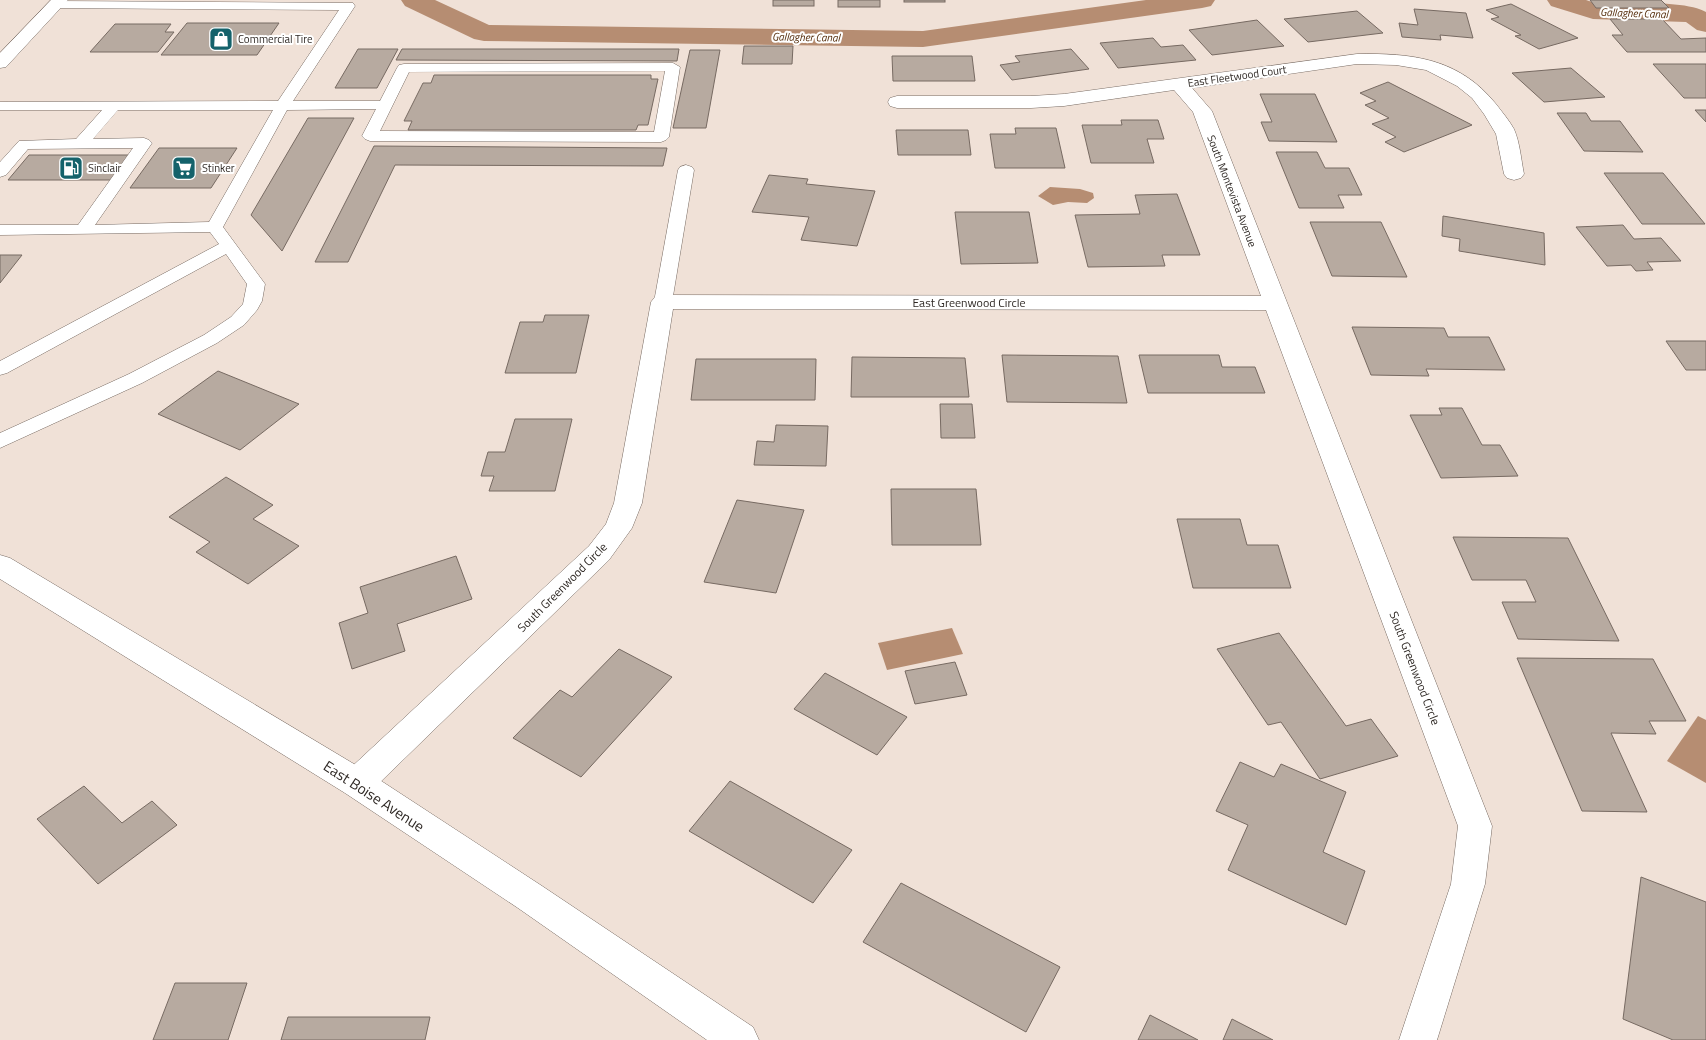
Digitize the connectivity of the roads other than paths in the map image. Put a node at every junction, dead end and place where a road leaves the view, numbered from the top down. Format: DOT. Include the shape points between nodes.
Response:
graph roads {
  1 [pos="58,3"];
  2 [pos="0,63"];
  3 [pos="1179,84"];
  4 [pos="896,102"];
  5 [pos="385,105"];
  6 [pos="0,106"];
  7 [pos="114,106"];
  8 [pos="282,106"];
  9 [pos="81,143"];
  10 [pos="686,170"];
  11 [pos="0,172"];
  12 [pos="1514,174"];
  13 [pos="215,227"];
  14 [pos="0,230"];
  15 [pos="83,230"];
  16 [pos="228,246"];
  17 [pos="663,302"];
  18 [pos="1275,303"];
  19 [pos="0,368"];
  20 [pos="0,440"];
  21 [pos="0,565"];
  22 [pos="358,784"];
  23 [pos="740,1040"];
  24 [pos="1418,1040"];
  1 -- 2 [label="street"];
  1 -- 8 [label="lane" via="348,6"];
  3 -- 4 [label="street, East Fleetwood Court" via="1064,100"];
  3 -- 12 [label="street, East Fleetwood Court" via="1357,59 1415,62 1463,79 1481,94 1504,129"];
  3 -- 18 [label="street, South Montevista Avenue" via="1202,111"];
  5 -- 5 [label="lane" via="370,136 661,136 674,67 404,68"];
  5 -- 8 [label="lane"];
  6 -- 7 [label="lane"];
  7 -- 8 [label="lane"];
  7 -- 9 [label="lane"];
  8 -- 13 [label="lane"];
  9 -- 11 [label="lane" via="24,144"];
  9 -- 15 [label="lane" via="144,143"];
  10 -- 17 [label="lane"];
  13 -- 15 [label="lane"];
  13 -- 16 [label="lane"];
  14 -- 15 [label="lane"];
  16 -- 19 [label="lane"];
  16 -- 20 [label="lane" via="256,284 250,307 229,328 174,360"];
  17 -- 18 [label="street, East Greenwood Circle"];
  17 -- 22 [label="street, South Greenwood Circle" via="628,504 618,528 599,553"];
  18 -- 24 [label="street, South Greenwood Circle" via="1475,826 1468,884"];
  21 -- 22 [label="street, East Boise Avenue"];
  22 -- 23 [label="street, East Boise Avenue"];
}
